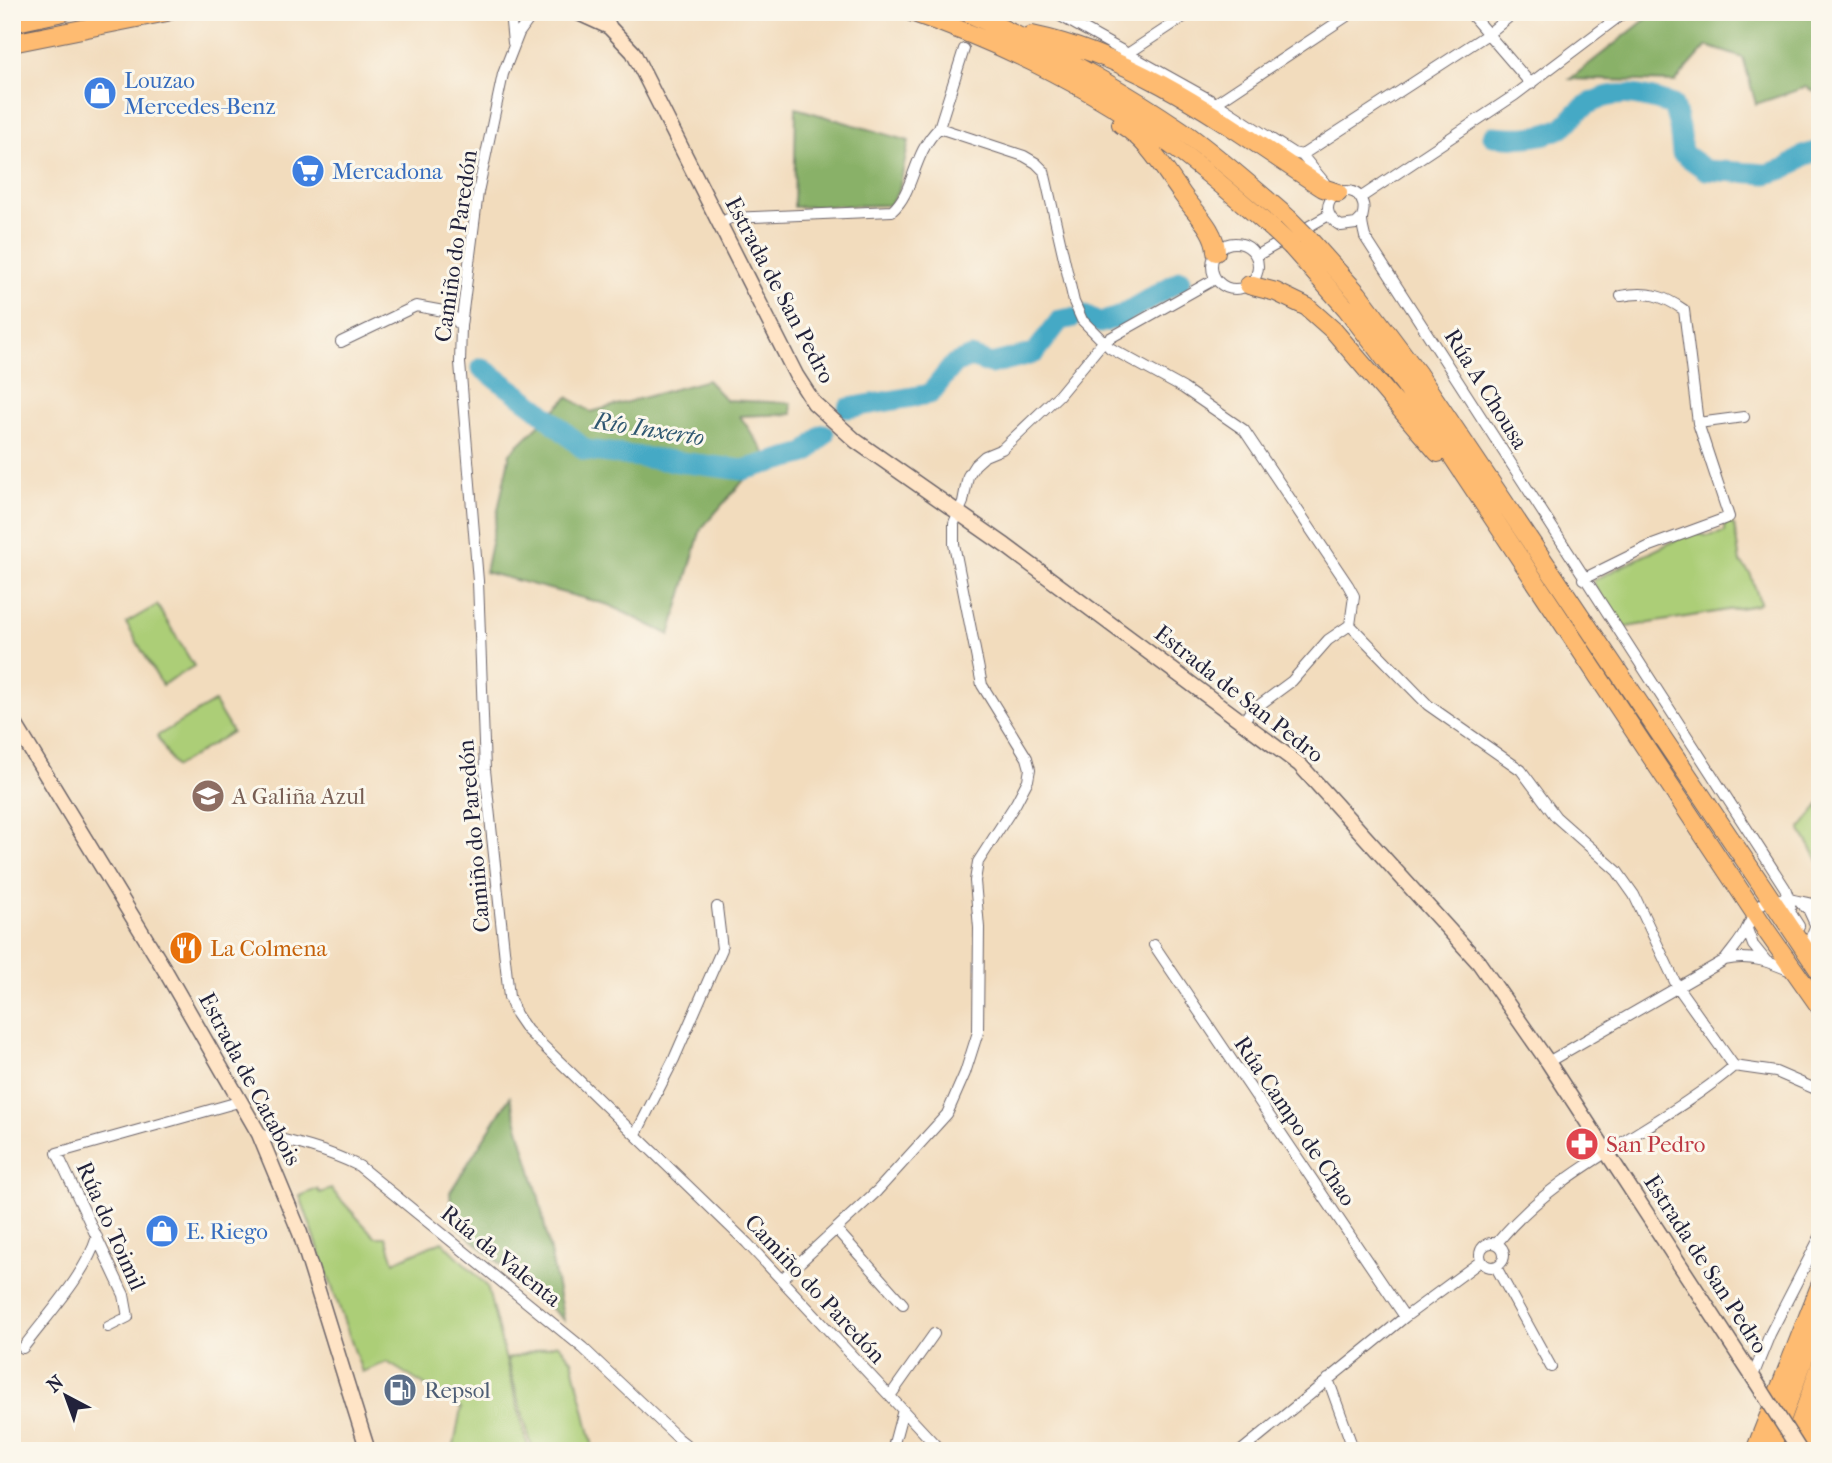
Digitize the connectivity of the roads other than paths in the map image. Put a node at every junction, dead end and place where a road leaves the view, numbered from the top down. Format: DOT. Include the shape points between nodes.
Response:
graph roads {
  1 [pos="63,12"];
  2 [pos="167,12"];
  3 [pos="510,12"];
  4 [pos="534,12"];
  5 [pos="576,12"];
  6 [pos="601,12"];
  7 [pos="911,12"];
  8 [pos="966,12"];
  9 [pos="1053,12"];
  10 [pos="1191,12"];
  11 [pos="1353,12"];
  12 [pos="1469,12"];
  13 [pos="1515,12"];
  14 [pos="1625,12"];
  15 [pos="12,23"];
  16 [pos="610,28"];
  17 [pos="1007,30"];
  18 [pos="1488,34"];
  19 [pos="12,43"];
  20 [pos="512,49"];
  21 [pos="964,49"];
  22 [pos="1129,53"];
  23 [pos="1049,70"];
  24 [pos="1531,84"];
  25 [pos="1216,103"];
  26 [pos="939,128"];
  27 [pos="1298,154"];
  28 [pos="1335,192"];
  29 [pos="1360,198"];
  30 [pos="1329,215"];
  31 [pos="1362,218"];
  32 [pos="719,223"];
  33 [pos="1299,242"];
  34 [pos="1216,253"];
  35 [pos="1256,256"];
  36 [pos="1215,279"];
  37 [pos="1249,285"];
  38 [pos="1621,296"];
  39 [pos="461,326"];
  40 [pos="341,342"];
  41 [pos="1103,342"];
  42 [pos="1744,417"];
  43 [pos="1698,423"];
  44 [pos="957,512"];
  45 [pos="1498,524"];
  46 [pos="1583,579"];
  47 [pos="1350,625"];
  48 [pos="12,719"];
  49 [pos="1243,722"];
  50 [pos="1786,900"];
  51 [pos="1820,904"];
  52 [pos="717,907"];
  53 [pos="1754,911"];
  54 [pos="1820,915"];
  55 [pos="1747,929"];
  56 [pos="1817,930"];
  57 [pos="1154,945"];
  58 [pos="1815,957"];
  59 [pos="1725,960"];
  60 [pos="1767,962"];
  61 [pos="1797,974"];
  62 [pos="1677,986"];
  63 [pos="1820,1007"];
  64 [pos="1548,1062"];
  65 [pos="1734,1066"];
  66 [pos="1820,1091"];
  67 [pos="242,1101"];
  68 [pos="636,1134"];
  69 [pos="259,1135"];
  70 [pos="1606,1151"];
  71 [pos="836,1229"];
  72 [pos="97,1237"];
  73 [pos="1820,1237"];
  74 [pos="1497,1244"];
  75 [pos="1481,1261"];
  76 [pos="1496,1267"];
  77 [pos="782,1279"];
  78 [pos="1820,1286"];
  79 [pos="903,1304"];
  80 [pos="1405,1317"];
  81 [pos="1820,1317"];
  82 [pos="108,1327"];
  83 [pos="934,1334"];
  84 [pos="23,1348"];
  85 [pos="1551,1367"];
  86 [pos="1820,1367"];
  87 [pos="1753,1376"];
  88 [pos="1328,1379"];
  89 [pos="890,1396"];
  90 [pos="903,1410"];
  91 [pos="1820,1412"];
  92 [pos="368,1451"];
  93 [pos="694,1451"];
  94 [pos="892,1451"];
  95 [pos="941,1451"];
  96 [pos="1241,1451"];
  97 [pos="1354,1451"];
  98 [pos="1755,1451"];
  99 [pos="1770,1451"];
  100 [pos="1790,1451"];
  101 [pos="1802,1451"];
  1 -- 15 [label="highway"];
  2 -- 19 [label="highway"];
  3 -- 20 [label="street"];
  4 -- 20 [label="street"];
  5 -- 16 [label="street"];
  6 -- 16 [label="street"];
  7 -- 23 [label="highway" via="1011,50"];
  8 -- 17 [label="highway"];
  9 -- 22 [label="street"];
  10 -- 22 [label="street"];
  11 -- 25 [label="street"];
  12 -- 18 [label="street"];
  13 -- 18 [label="street"];
  14 -- 24 [label="street"];
  16 -- 32 [label="street, Estrada de San Pedro" via="633,52"];
  17 -- 28 [label="highway" via="1103,56 1157,82"];
  17 -- 33 [label="highway, bridge" via="1122,91 1172,125 1288,218"];
  18 -- 24 [label="street"];
  18 -- 27 [label="street"];
  20 -- 39 [label="street, Camiño do Paredón" via="478,192"];
  21 -- 26 [label="street"];
  22 -- 25 [label="street"];
  23 -- 33 [label="highway, bridge" via="1171,145 1273,230"];
  23 -- 34 [label="highway" via="1081,100 1127,128 1149,148 1212,234"];
  24 -- 29 [label="street"];
  25 -- 27 [label="street"];
  26 -- 32 [label="street" via="916,161 903,202 892,211 730,218"];
  26 -- 41 [label="street" via="1024,156 1044,171 1074,302 1082,320"];
  27 -- 28 [label="street"];
  28 -- 29 [label="street" via="1350,191"];
  28 -- 30 [label="street" via="1329,201"];
  29 -- 31 [label="street"];
  30 -- 31 [label="street" via="1341,226"];
  30 -- 35 [label="street"];
  31 -- 46 [label="street, Rúa A Chousa" via="1365,237"];
  32 -- 44 [label="street, Estrada de San Pedro" via="814,403 856,441"];
  33 -- 45 [label="highway" via="1405,385"];
  33 -- 50 [label="highway" via="1358,294 1418,374"];
  34 -- 35 [label="street" via="1233,243 1243,244"];
  34 -- 36 [label="street" via="1212,261"];
  35 -- 37 [label="street" via="1256,277"];
  36 -- 37 [label="street" via="1230,289"];
  36 -- 41 [label="street"];
  37 -- 45 [label="highway" via="1307,307 1334,331"];
  38 -- 43 [label="street" via="1639,292 1667,299 1684,310"];
  39 -- 40 [label="street" via="449,312 415,306"];
  39 -- 68 [label="street, Camiño do Paredón" via="485,769 509,997 527,1030"];
  41 -- 44 [label="street" via="1059,395 1002,449 975,465"];
  41 -- 47 [label="street" via="1244,430 1354,596"];
  42 -- 43 [label="street"];
  43 -- 46 [label="street" via="1729,517 1650,546"];
  44 -- 49 [label="street, Estrada de San Pedro"];
  44 -- 71 [label="street" via="954,544 982,685 1030,769 1016,803 978,862 978,1032 965,1073 947,1114"];
  45 -- 53 [label="highway"];
  46 -- 50 [label="street, Rúa A Chousa" via="1785,888"];
  47 -- 49 [label="street" via="1328,640 1292,681"];
  47 -- 62 [label="street" via="1428,705 1521,770 1556,817 1617,871 1634,895"];
  48 -- 67 [label="street, Estrada de Catabois"];
  49 -- 64 [label="street, Estrada de San Pedro" via="1300,765 1479,963"];
  50 -- 51 [label="street"];
  50 -- 53 [label="street" via="1761,903"];
  50 -- 56 [label="street, Rúa A Chousa" via="1808,909"];
  50 -- 58 [label="highway"];
  52 -- 68 [label="street" via="722,949"];
  53 -- 55 [label="street"];
  53 -- 61 [label="highway"];
  54 -- 56 [label="street"];
  55 -- 59 [label="street"];
  55 -- 60 [label="street"];
  56 -- 58 [label="street"];
  57 -- 80 [label="street, Rúa Campo de Chao"];
  59 -- 60 [label="street" via="1740,956"];
  59 -- 62 [label="street"];
  60 -- 61 [label="street"];
  61 -- 63 [label="highway"];
  62 -- 64 [label="street"];
  62 -- 65 [label="street"];
  64 -- 70 [label="street, Estrada de San Pedro"];
  65 -- 66 [label="street" via="1776,1072"];
  65 -- 70 [label="street" via="1709,1087"];
  67 -- 69 [label="street, Estrada de Catabois"];
  67 -- 72 [label="street, Rúa do Toimil" via="57,1153"];
  68 -- 77 [label="street, Camiño do Paredón"];
  69 -- 92 [label="street, Estrada de Catabois" via="300,1233"];
  69 -- 93 [label="street, Rúa da Valenta" via="307,1145 359,1166 583,1348"];
  70 -- 74 [label="street" via="1513,1223"];
  70 -- 87 [label="street, Estrada de San Pedro"];
  71 -- 77 [label="street"];
  71 -- 79 [label="street"];
  72 -- 82 [label="street, Rúa do Toimil" via="124,1295 128,1317"];
  72 -- 84 [label="street" via="83,1267"];
  73 -- 87 [label="street" via="1774,1324"];
  74 -- 75 [label="street" via="1483,1247"];
  74 -- 76 [label="street" via="1504,1255"];
  75 -- 76 [label="street"];
  75 -- 80 [label="street"];
  76 -- 85 [label="street"];
  77 -- 89 [label="street, Camiño do Paredón"];
  78 -- 98 [label="highway"];
  80 -- 88 [label="street"];
  81 -- 99 [label="highway"];
  83 -- 89 [label="street"];
  86 -- 100 [label="highway"];
  87 -- 101 [label="street, Estrada de San Pedro, bridge"];
  88 -- 96 [label="street"];
  88 -- 97 [label="street"];
  89 -- 90 [label="street, Camiño do Paredón"];
  90 -- 94 [label="street"];
  90 -- 95 [label="street, Camiño do Paredón"];
  91 -- 101 [label="highway"];
}
